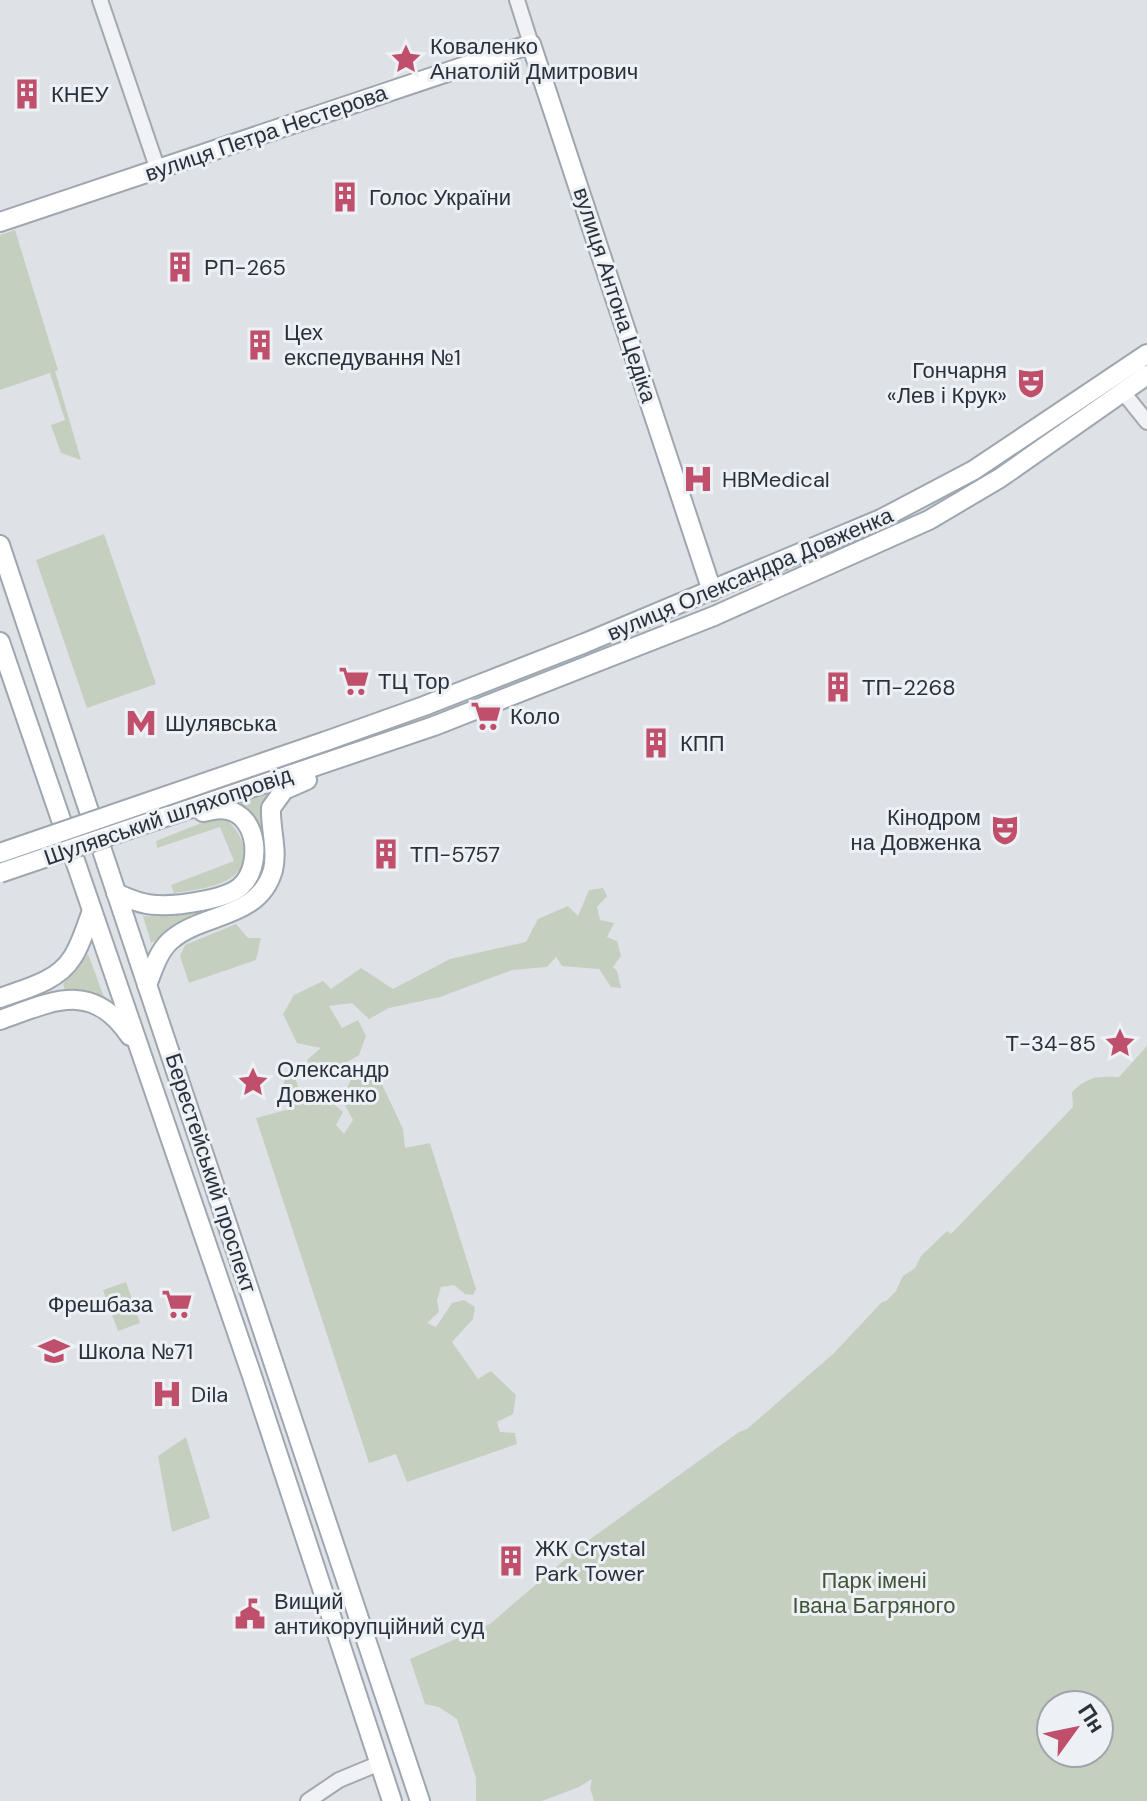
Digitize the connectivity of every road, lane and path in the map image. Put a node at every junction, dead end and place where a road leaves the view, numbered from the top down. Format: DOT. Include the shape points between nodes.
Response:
graph roads {
  1 [pos="100,0"];
  2 [pos="517,0"];
  3 [pos="531,44"];
  4 [pos="158,170"];
  5 [pos="0,222"];
  6 [pos="1147,354"];
  7 [pos="1147,375"];
  8 [pos="1123,392"];
  9 [pos="1147,422"];
  10 [pos="0,545"];
  11 [pos="712,591"];
  12 [pos="0,642"];
  13 [pos="434,726"];
  14 [pos="326,741"];
  15 [pos="336,758"];
  16 [pos="168,816"];
  17 [pos="0,853"];
  18 [pos="0,873"];
  19 [pos="116,893"];
  20 [pos="92,911"];
  21 [pos="147,985"];
  22 [pos="0,998"];
  23 [pos="0,1020"];
  24 [pos="141,1052"];
  25 [pos="380,1763"];
  26 [pos="308,1801"];
  27 [pos="392,1801"];
  28 [pos="420,1801"];
  1 -- 4 [label="street"];
  2 -- 3 [label="street, вулиця Антона Цедіка"];
  3 -- 4 [label="main road, вулиця Петра Нестерова"];
  3 -- 11 [label="main road, вулиця Антона Цедіка"];
  4 -- 5 [label="main road, вулиця Петра Нестерова"];
  6 -- 11 [label="main road, вулиця Олександра Довженка" via="945,487"];
  7 -- 8 [label="main road, вулиця Олександра Довженка"];
  8 -- 9 [label="street"];
  8 -- 13 [label="main road, вулиця Олександра Довженка" via="1000,478 929,520 714,616"];
  10 -- 19 [label="main road, Берестейський проспект"];
  11 -- 14 [label="main road, вулиця Олександра Довженка"];
  12 -- 20 [label="main road, Берестейський проспект"];
  13 -- 15 [label="main road, вулиця Олександра Довженка"];
  13 -- 21 [label="main road" via="380,754 292,785 277,797 271,808 274,848 268,883 234,913 167,943"];
  14 -- 17 [label="main road, Шулявський шляхопровід, bridge"];
  15 -- 16 [label="main road, Шулявський шляхопровід"];
  16 -- 18 [label="main road, Шулявський шляхопровід, bridge"];
  16 -- 19 [label="main road" via="225,809 237,813 255,851 254,865 241,886 231,893 157,905"];
  19 -- 21 [label="main road, Берестейський проспект"];
  20 -- 22 [label="main road" via="72,958 60,972"];
  20 -- 24 [label="main road, Берестейський проспект"];
  21 -- 28 [label="main road, Берестейський проспект"];
  23 -- 24 [label="main road" via="55,1000 87,1001 122,1024"];
  24 -- 25 [label="main road, Берестейський проспект"];
  25 -- 26 [label="street" via="339,1780"];
  25 -- 27 [label="main road, Берестейський проспект"];
}
